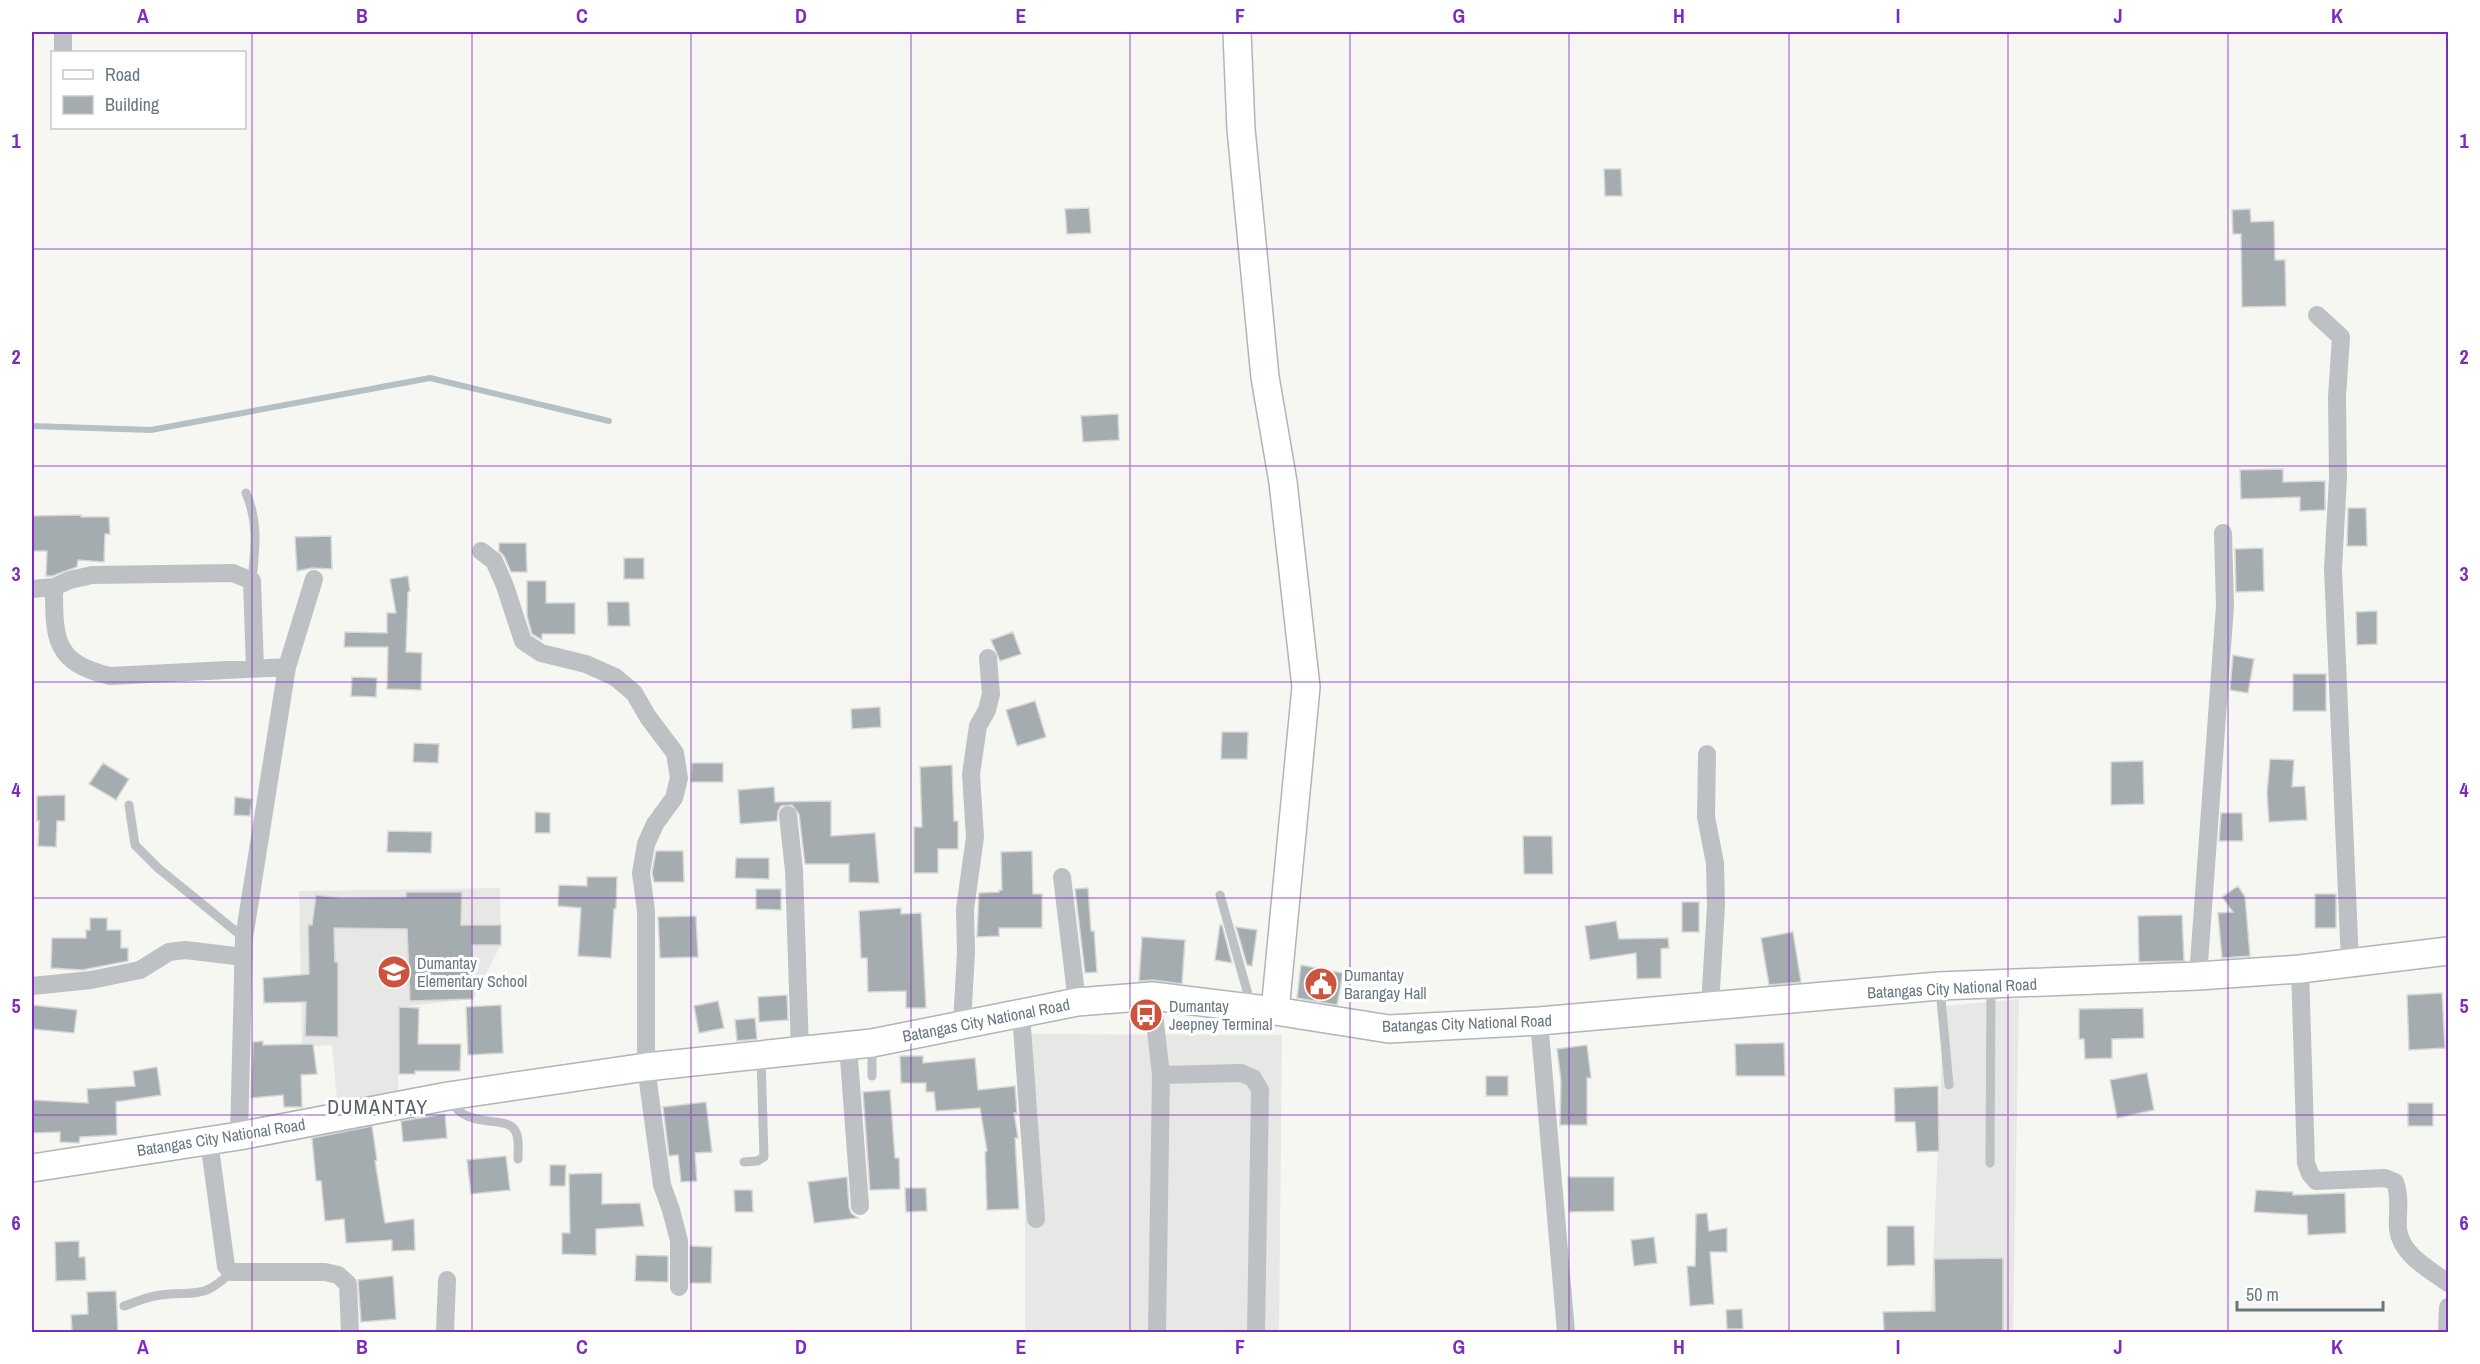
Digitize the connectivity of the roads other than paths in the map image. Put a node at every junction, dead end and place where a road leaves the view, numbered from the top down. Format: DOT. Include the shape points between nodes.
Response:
graph roads {
  1 [pos="63,32"];
  2 [pos="1237,32"];
  3 [pos="63,51"];
  4 [pos="2317,315"];
  5 [pos="246,493"];
  6 [pos="2223,533"];
  7 [pos="481,551"];
  8 [pos="314,579"];
  9 [pos="252,581"];
  10 [pos="54,587"];
  11 [pos="32,589"];
  12 [pos="988,658"];
  13 [pos="287,667"];
  14 [pos="255,668"];
  15 [pos="1707,754"];
  16 [pos="129,805"];
  17 [pos="788,815"];
  18 [pos="1062,877"];
  19 [pos="1220,895"];
  20 [pos="244,938"];
  21 [pos="2448,951"];
  22 [pos="244,957"];
  23 [pos="2350,963"];
  24 [pos="2300,969"];
  25 [pos="2198,976"];
  26 [pos="1991,984"];
  27 [pos="32,986"];
  28 [pos="1940,986"];
  29 [pos="1152,996"];
  30 [pos="1077,1002"];
  31 [pos="1710,1006"];
  32 [pos="1263,1009"];
  33 [pos="1021,1014"];
  34 [pos="1539,1021"];
  35 [pos="962,1024"];
  36 [pos="860,1044"];
  37 [pos="800,1050"];
  38 [pos="761,1055"];
  39 [pos="645,1067"];
  40 [pos="1161,1075"];
  41 [pos="872,1076"];
  42 [pos="1949,1085"];
  43 [pos="448,1096"];
  44 [pos="239,1136"];
  45 [pos="209,1141"];
  46 [pos="519,1159"];
  47 [pos="744,1162"];
  48 [pos="1990,1162"];
  49 [pos="32,1168"];
  50 [pos="860,1206"];
  51 [pos="1036,1219"];
  52 [pos="231,1272"];
  53 [pos="447,1280"];
  54 [pos="2448,1283"];
  55 [pos="679,1287"];
  56 [pos="124,1306"];
  57 [pos="2448,1307"];
  58 [pos="350,1332"];
  59 [pos="445,1332"];
  60 [pos="1157,1332"];
  61 [pos="1256,1332"];
  62 [pos="1566,1332"];
  63 [pos="2447,1332"];
  1 -- 3 [label="street"];
  2 -- 32 [label="street" via="1241,129 1265,377 1283,482 1306,687"];
  4 -- 23 [label="street" via="2341,337 2333,569"];
  5 -- 9 [label="lane" via="254,511 256,533"];
  6 -- 25 [label="street" via="2223,648"];
  7 -- 39 [label="street" via="498,569 523,641 541,653 586,664 615,677 634,693 675,753 679,778 674,798 646,844 641,873 646,911"];
  8 -- 13 [label="street"];
  9 -- 10 [label="street" via="233,573 92,575"];
  9 -- 14 [label="street"];
  10 -- 11 [label="street"];
  10 -- 14 [label="street" via="59,646 71,662 90,671 110,676"];
  12 -- 35 [label="street" via="990,694 978,726 971,774 975,837 964,909"];
  13 -- 14 [label="street"];
  13 -- 20 [label="street"];
  15 -- 31 [label="street" via="1706,817 1715,863 1716,905"];
  16 -- 20 [label="lane" via="135,845"];
  17 -- 37 [label="street" via="794,870"];
  18 -- 30 [label="street"];
  19 -- 32 [label="lane"];
  20 -- 22 [label="street"];
  21 -- 23 [label="street, Batangas City National Road"];
  22 -- 27 [label="street" via="185,950 169,952 140,970"];
  22 -- 44 [label="street"];
  23 -- 24 [label="street, Batangas City National Road"];
  24 -- 25 [label="street, Batangas City National Road"];
  24 -- 54 [label="street" via="2306,1163 2310,1174 2316,1181 2385,1178 2395,1182 2401,1243"];
  25 -- 26 [label="street, Batangas City National Road"];
  26 -- 28 [label="street, Batangas City National Road"];
  26 -- 48 [label="lane"];
  28 -- 31 [label="street, Batangas City National Road"];
  28 -- 42 [label="lane"];
  29 -- 30 [label="street, Batangas City National Road"];
  29 -- 32 [label="street, Batangas City National Road"];
  29 -- 40 [label="street"];
  30 -- 33 [label="street, Batangas City National Road"];
  31 -- 34 [label="street, Batangas City National Road"];
  32 -- 34 [label="street, Batangas City National Road" via="1389,1029"];
  33 -- 35 [label="street, Batangas City National Road"];
  33 -- 51 [label="street"];
  34 -- 62 [label="street"];
  35 -- 36 [label="street, Batangas City National Road"];
  36 -- 37 [label="street, Batangas City National Road"];
  36 -- 41 [label="lane"];
  36 -- 50 [label="street"];
  37 -- 38 [label="street, Batangas City National Road"];
  38 -- 39 [label="street, Batangas City National Road"];
  38 -- 47 [label="lane" via="764,1157"];
  39 -- 43 [label="street, Batangas City National Road"];
  39 -- 55 [label="street" via="662,1185 679,1241"];
  40 -- 60 [label="street"];
  40 -- 61 [label="street" via="1241,1073 1253,1078 1260,1090"];
  43 -- 44 [label="street, Batangas City National Road"];
  43 -- 46 [label="lane" via="462,1116 512,1127 517,1135"];
  44 -- 45 [label="street, Batangas City National Road"];
  45 -- 49 [label="street, Batangas City National Road"];
  45 -- 52 [label="street" via="226,1266"];
  52 -- 56 [label="lane" via="216,1287 203,1292 158,1295"];
  52 -- 58 [label="street" via="338,1275 348,1284"];
  53 -- 59 [label="street"];
  57 -- 63 [label="street"];
}
